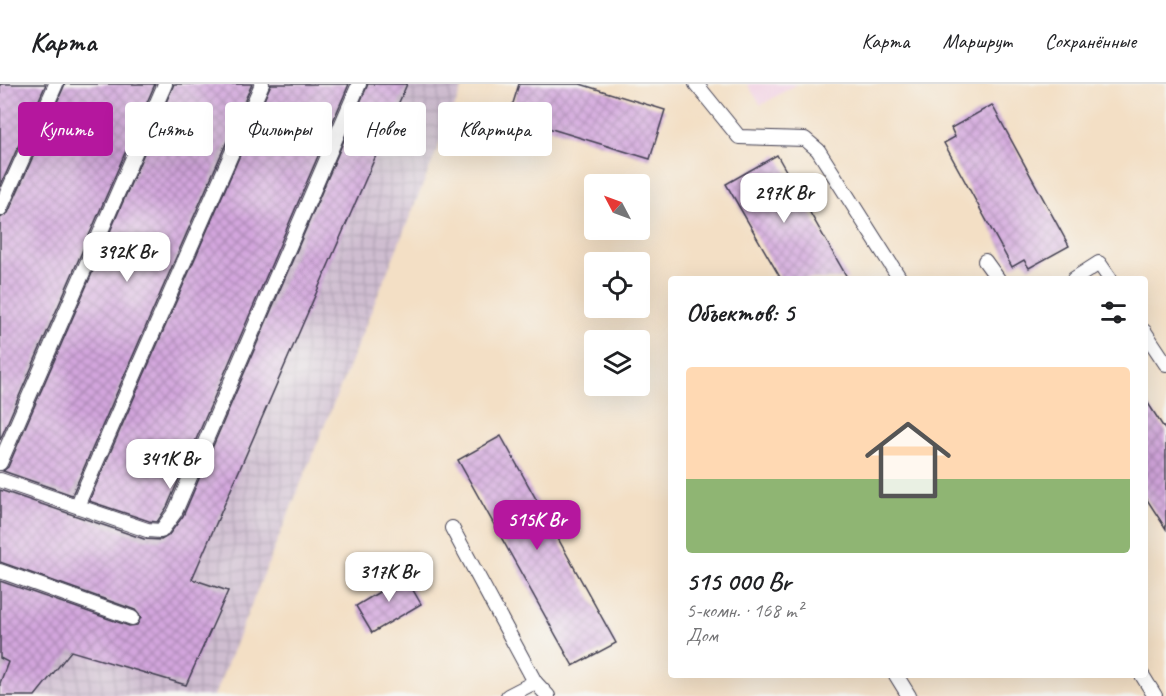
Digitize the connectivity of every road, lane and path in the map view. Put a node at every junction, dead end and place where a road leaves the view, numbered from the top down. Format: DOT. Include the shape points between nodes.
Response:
graph roads {
  1 [pos="56,84"];
  2 [pos="165,84"];
  3 [pos="262,84"];
  4 [pos="359,84"];
  5 [pos="696,84"];
  6 [pos="0,209"];
  7 [pos="985,261"];
  8 [pos="898,276"];
  9 [pos="996,276"];
  10 [pos="1079,276"];
  11 [pos="1108,276"];
  12 [pos="1148,337"];
  13 [pos="1166,363"];
  14 [pos="0,463"];
  15 [pos="0,480"];
  16 [pos="78,504"];
  17 [pos="452,528"];
  18 [pos="0,571"];
  19 [pos="132,618"];
  20 [pos="898,678"];
  21 [pos="1144,678"];
  22 [pos="535,682"];
  23 [pos="508,696"];
  24 [pos="548,696"];
  25 [pos="909,696"];
  26 [pos="1155,696"];
  1 -- 6 [label="lane"];
  2 -- 14 [label="lane"];
  3 -- 16 [label="lane"];
  4 -- 16 [label="lane" via="175,512 160,531 147,530"];
  5 -- 8 [label="lane" via="739,137 805,139 818,150"];
  7 -- 9 [label="lane"];
  10 -- 11 [label="lane" via="1099,263"];
  12 -- 13 [label="lane"];
  15 -- 16 [label="lane"];
  17 -- 22 [label="lane"];
  18 -- 19 [label="lane"];
  20 -- 25 [label="lane"];
  21 -- 26 [label="lane"];
  22 -- 23 [label="lane"];
  22 -- 24 [label="lane"];
}
